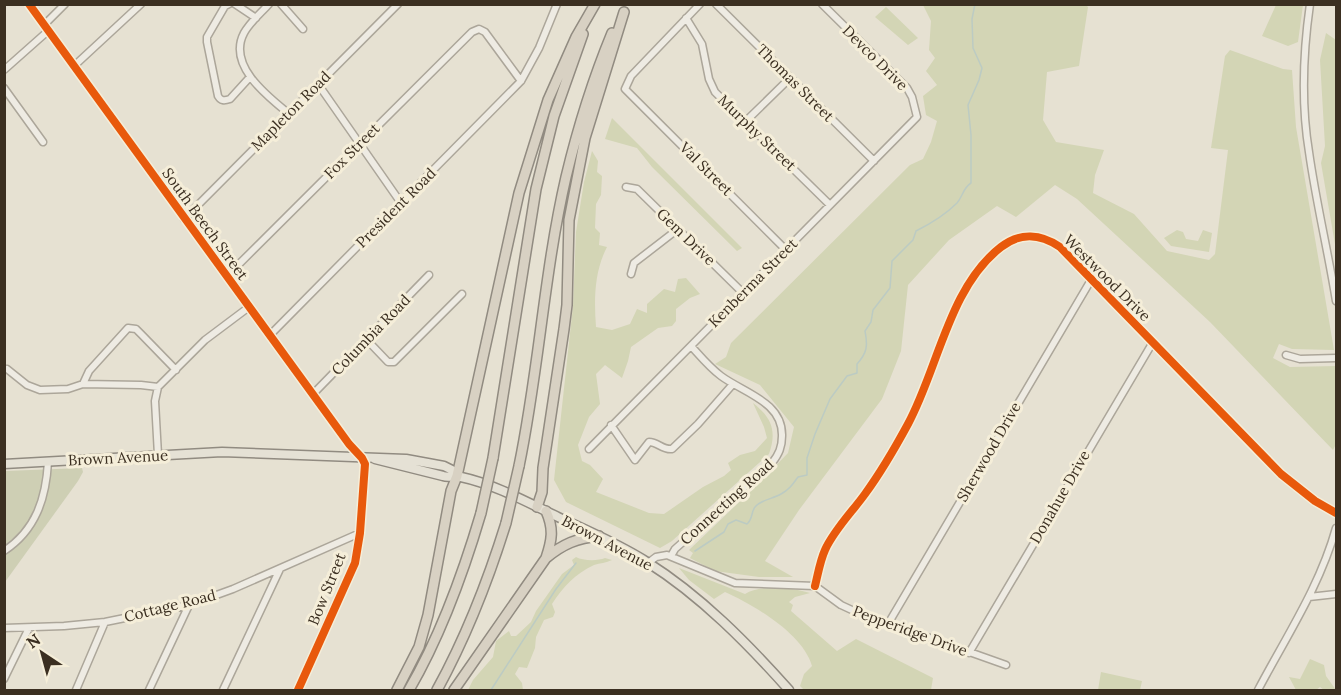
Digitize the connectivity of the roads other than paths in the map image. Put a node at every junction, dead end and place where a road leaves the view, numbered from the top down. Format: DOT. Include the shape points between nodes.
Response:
graph roads {
  1 [pos="30,4"];
  2 [pos="65,4"];
  3 [pos="141,4"];
  4 [pos="229,4"];
  5 [pos="235,4"];
  6 [pos="269,4"];
  7 [pos="281,4"];
  8 [pos="398,4"];
  9 [pos="557,4"];
  10 [pos="700,4"];
  11 [pos="716,4"];
  12 [pos="822,4"];
  13 [pos="1310,4"];
  14 [pos="594,6"];
  15 [pos="626,8"];
  16 [pos="256,18"];
  17 [pos="687,18"];
  18 [pos="46,28"];
  19 [pos="303,29"];
  20 [pos="74,66"];
  21 [pos="4,70"];
  22 [pos="250,77"];
  23 [pos="789,79"];
  24 [pos="521,81"];
  25 [pos="318,84"];
  26 [pos="4,88"];
  27 [pos="288,113"];
  28 [pos="917,117"];
  29 [pos="745,122"];
  30 [pos="44,142"];
  31 [pos="359,144"];
  32 [pos="874,160"];
  33 [pos="626,187"];
  34 [pos="402,203"];
  35 [pos="830,205"];
  36 [pos="184,219"];
  37 [pos="678,229"];
  38 [pos="786,250"];
  39 [pos="631,274"];
  40 [pos="429,275"];
  41 [pos="226,276"];
  42 [pos="1091,280"];
  43 [pos="743,293"];
  44 [pos="462,294"];
  45 [pos="1336,301"];
  46 [pos="249,307"];
  47 [pos="270,335"];
  48 [pos="366,339"];
  49 [pos="1153,342"];
  50 [pos="691,346"];
  51 [pos="1286,355"];
  52 [pos="1336,358"];
  53 [pos="8,369"];
  54 [pos="176,370"];
  55 [pos="83,384"];
  56 [pos="733,384"];
  57 [pos="158,387"];
  58 [pos="313,394"];
  59 [pos="611,425"];
  60 [pos="588,449"];
  61 [pos="158,455"];
  62 [pos="362,458"];
  63 [pos="48,462"];
  64 [pos="4,464"];
  65 [pos="457,476"];
  66 [pos="537,507"];
  67 [pos="546,511"];
  68 [pos="1336,513"];
  69 [pos="1336,528"];
  70 [pos="360,533"];
  71 [pos="599,536"];
  72 [pos="4,551"];
  73 [pos="670,556"];
  74 [pos="546,558"];
  75 [pos="648,563"];
  76 [pos="280,569"];
  77 [pos="815,586"];
  78 [pos="1336,594"];
  79 [pos="1309,597"];
  80 [pos="189,604"];
  81 [pos="105,622"];
  82 [pos="888,624"];
  83 [pos="4,628"];
  84 [pos="29,628"];
  85 [pos="969,653"];
  86 [pos="1006,665"];
  87 [pos="4,679"];
  88 [pos="76,690"];
  89 [pos="149,690"];
  90 [pos="223,690"];
  91 [pos="298,690"];
  92 [pos="397,690"];
  93 [pos="409,690"];
  94 [pos="438,690"];
  95 [pos="454,690"];
  96 [pos="789,690"];
  97 [pos="1258,690"];
  1 -- 18 [label="street, South Beech Street"];
  2 -- 18 [label="street"];
  3 -- 20 [label="street"];
  4 -- 22 [label="street" via="207,37 218,96 221,100 230,99"];
  5 -- 16 [label="street"];
  6 -- 16 [label="street"];
  7 -- 19 [label="street"];
  8 -- 25 [label="street, Mapleton Road"];
  9 -- 24 [label="street, President Road"];
  10 -- 17 [label="street"];
  11 -- 23 [label="street, Thomas Street"];
  12 -- 28 [label="street, Devco Drive" via="907,88"];
  13 -- 45 [label="street" via="1305,118"];
  14 -- 65 [label="highway" via="548,99 519,194"];
  14 -- 93 [label="highway, bridge" via="554,116 536,189 481,513 461,577"];
  15 -- 66 [label="highway" via="585,138 569,220 564,329"];
  15 -- 94 [label="highway, bridge" via="592,86 566,177 528,421 506,523 464,638"];
  16 -- 22 [label="street" via="241,43 243,64"];
  17 -- 29 [label="street, Murphy Street" via="702,44 713,89"];
  17 -- 38 [label="street, Val Street" via="631,76 626,89"];
  18 -- 20 [label="street, South Beech Street"];
  18 -- 21 [label="street"];
  20 -- 36 [label="street, South Beech Street"];
  22 -- 27 [label="street"];
  23 -- 29 [label="street"];
  23 -- 32 [label="street, Thomas Street"];
  24 -- 31 [label="street, Fox Street" via="479,29 466,37"];
  24 -- 34 [label="street, President Road"];
  25 -- 27 [label="street, Mapleton Road"];
  25 -- 31 [label="street"];
  26 -- 30 [label="street"];
  27 -- 36 [label="street, Mapleton Road"];
  28 -- 32 [label="street, Kenberma Street"];
  29 -- 35 [label="street, Murphy Street"];
  31 -- 34 [label="street"];
  31 -- 41 [label="street, Fox Street"];
  32 -- 35 [label="street, Kenberma Street"];
  33 -- 37 [label="street, Gem Drive" via="637,189"];
  34 -- 47 [label="street, President Road"];
  35 -- 38 [label="street, Kenberma Street"];
  36 -- 41 [label="street, South Beech Street"];
  37 -- 39 [label="street" via="634,263"];
  37 -- 43 [label="street, Gem Drive"];
  38 -- 43 [label="street, Kenberma Street"];
  40 -- 48 [label="street, Columbia Road"];
  41 -- 46 [label="street, South Beech Street"];
  42 -- 49 [label="street, Westwood Drive"];
  42 -- 77 [label="street, Westwood Drive" via="1060,248 1034,236 1006,243 985,263 959,299 927,382 896,447 826,547"];
  42 -- 82 [label="street, Sherwood Drive"];
  43 -- 50 [label="street, Kenberma Street"];
  44 -- 48 [label="street" via="394,362 388,362"];
  46 -- 47 [label="street, South Beech Street"];
  46 -- 54 [label="street" via="205,340"];
  47 -- 58 [label="street, South Beech Street"];
  48 -- 58 [label="street, Columbia Road"];
  49 -- 68 [label="street, Westwood Drive" via="1281,474"];
  49 -- 85 [label="street, Donahue Drive"];
  50 -- 56 [label="street, Connecting Road"];
  50 -- 59 [label="street, Kenberma Street"];
  51 -- 52 [label="street" via="1300,359"];
  53 -- 55 [label="street" via="40,390"];
  54 -- 55 [label="street" via="136,329 128,328 89,371"];
  54 -- 57 [label="street"];
  55 -- 57 [label="street"];
  56 -- 59 [label="street" via="672,449 649,442 635,459"];
  56 -- 73 [label="street, Connecting Road" via="776,414 782,431 780,451 766,469"];
  57 -- 61 [label="street"];
  58 -- 62 [label="street, South Beech Street"];
  59 -- 60 [label="street, Kenberma Street"];
  61 -- 62 [label="main road, Brown Avenue" via="222,452"];
  61 -- 63 [label="main road, Brown Avenue"];
  62 -- 65 [label="main road, Brown Avenue" via="427,462 449,468"];
  62 -- 70 [label="street, Bow Street" via="365,485"];
  63 -- 64 [label="main road, Brown Avenue"];
  63 -- 72 [label="street" via="44,497 36,517"];
  65 -- 66 [label="main road, Brown Avenue"];
  65 -- 92 [label="highway" via="424,631"];
  66 -- 67 [label="main road, Brown Avenue"];
  67 -- 71 [label="main road, Brown Avenue"];
  67 -- 74 [label="highway" via="552,533"];
  69 -- 79 [label="street"];
  70 -- 76 [label="street, Cottage Road"];
  70 -- 91 [label="street, Bow Street" via="347,584"];
  71 -- 74 [label="highway" via="578,538"];
  71 -- 75 [label="main road, Brown Avenue"];
  73 -- 75 [label="street" via="662,555"];
  73 -- 77 [label="street" via="735,583"];
  74 -- 95 [label="highway"];
  75 -- 96 [label="main road, Brown Avenue" via="708,609"];
  76 -- 80 [label="street, Cottage Road"];
  76 -- 90 [label="street"];
  77 -- 82 [label="street, Pepperidge Drive" via="841,605"];
  78 -- 79 [label="street"];
  79 -- 97 [label="street"];
  80 -- 81 [label="street, Cottage Road"];
  80 -- 89 [label="street"];
  81 -- 84 [label="street, Cottage Road"];
  81 -- 88 [label="street"];
  82 -- 85 [label="street, Pepperidge Drive"];
  83 -- 84 [label="street, Cottage Road"];
  84 -- 87 [label="street"];
  85 -- 86 [label="street, Pepperidge Drive"];
}
